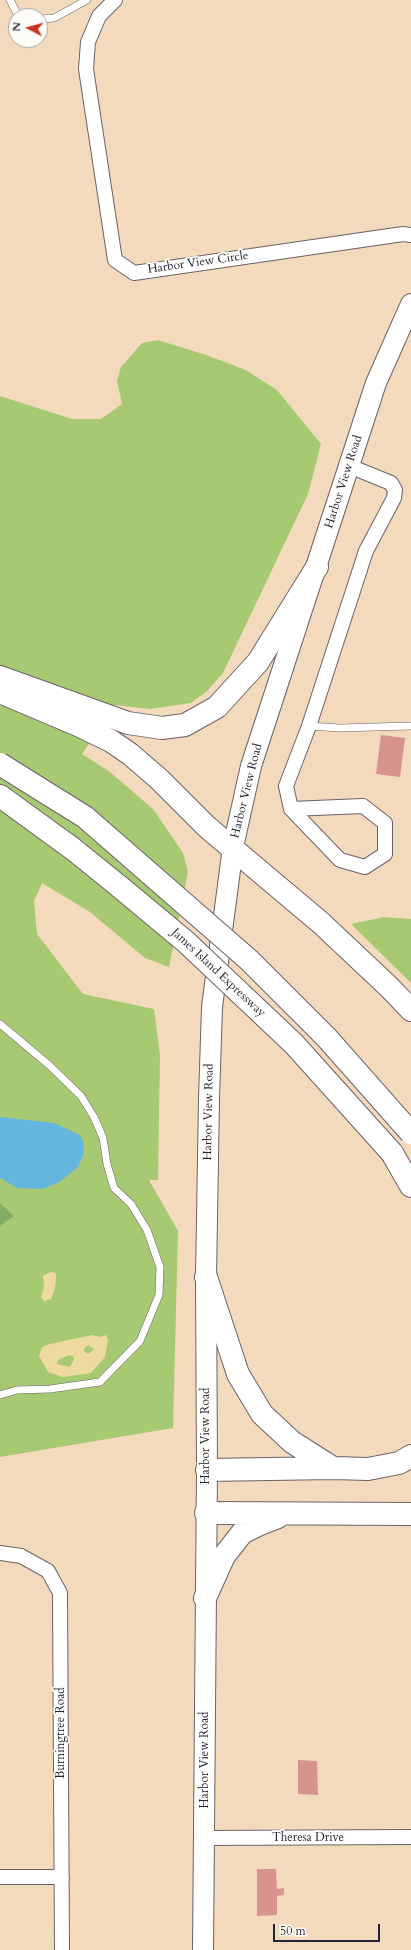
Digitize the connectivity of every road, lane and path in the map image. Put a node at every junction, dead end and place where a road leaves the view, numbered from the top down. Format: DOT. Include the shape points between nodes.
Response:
graph roads {
  1 [pos="87,0"];
  2 [pos="114,0"];
  3 [pos="48,18"];
  4 [pos="411,235"];
  5 [pos="411,304"];
  6 [pos="349,466"];
  7 [pos="317,567"];
  8 [pos="0,678"];
  9 [pos="0,692"];
  10 [pos="309,726"];
  11 [pos="410,726"];
  12 [pos="0,764"];
  13 [pos="0,796"];
  14 [pos="291,809"];
  15 [pos="232,847"];
  16 [pos="411,1010"];
  17 [pos="0,1024"];
  18 [pos="411,1133"];
  19 [pos="392,1153"];
  20 [pos="411,1177"];
  21 [pos="411,1186"];
  22 [pos="206,1277"];
  23 [pos="0,1395"];
  24 [pos="411,1456"];
  25 [pos="333,1468"];
  26 [pos="207,1470"];
  27 [pos="206,1513"];
  28 [pos="290,1514"];
  29 [pos="411,1514"];
  30 [pos="0,1553"];
  31 [pos="205,1598"];
  32 [pos="411,1837"];
  33 [pos="204,1838"];
  34 [pos="0,1877"];
  35 [pos="62,1877"];
  36 [pos="62,1950"];
  37 [pos="203,1950"];
  1 -- 3 [label="lane" via="54,18"];
  2 -- 4 [label="street, Harbor View Circle" via="99,16 88,42 86,69 115,260 134,273 403,234"];
  5 -- 6 [label="main road, Harbor View Road" via="376,383"];
  6 -- 7 [label="main road, Harbor View Road"];
  6 -- 10 [label="street" via="391,483 395,490 394,498 366,551"];
  7 -- 8 [label="highway" via="258,662 216,707 185,725 162,728 128,723"];
  7 -- 15 [label="main road, Harbor View Road" via="250,766"];
  9 -- 15 [label="highway" via="111,741 159,779 207,827"];
  10 -- 11 [label="lane"];
  10 -- 14 [label="street" via="286,786"];
  12 -- 18 [label="highway, bridge" via="85,817 249,960 327,1038"];
  13 -- 19 [label="highway, James Island Expressway, bridge" via="73,849 186,942 294,1044"];
  14 -- 14 [label="street" via="363,806 385,823 385,854 365,867 340,860"];
  15 -- 16 [label="highway" via="326,928"];
  15 -- 22 [label="main road, Harbor View Road" via="212,1007"];
  17 -- 23 [label="lane" via="81,1096 103,1138 114,1188 131,1204 147,1230 160,1267 159,1295 140,1341 100,1382 50,1389 17,1390"];
  19 -- 20 [label="highway, James Island Expressway"];
  19 -- 21 [label="highway"];
  22 -- 25 [label="highway" via="238,1374 262,1414 292,1442"];
  22 -- 26 [label="main road, Harbor View Road"];
  24 -- 25 [label="highway" via="400,1463 368,1469"];
  25 -- 26 [label="highway"];
  26 -- 27 [label="main road, Harbor View Road"];
  27 -- 28 [label="highway"];
  27 -- 31 [label="main road, Harbor View Road"];
  28 -- 29 [label="highway"];
  28 -- 31 [label="highway" via="242,1533 224,1556"];
  30 -- 35 [label="street, Burningtree Road" via="21,1556 48,1571 60,1593"];
  31 -- 33 [label="main road, Harbor View Road"];
  32 -- 33 [label="street, Theresa Drive"];
  33 -- 37 [label="main road, Harbor View Road"];
  34 -- 35 [label="street"];
  35 -- 36 [label="street, Burningtree Road"];
}
